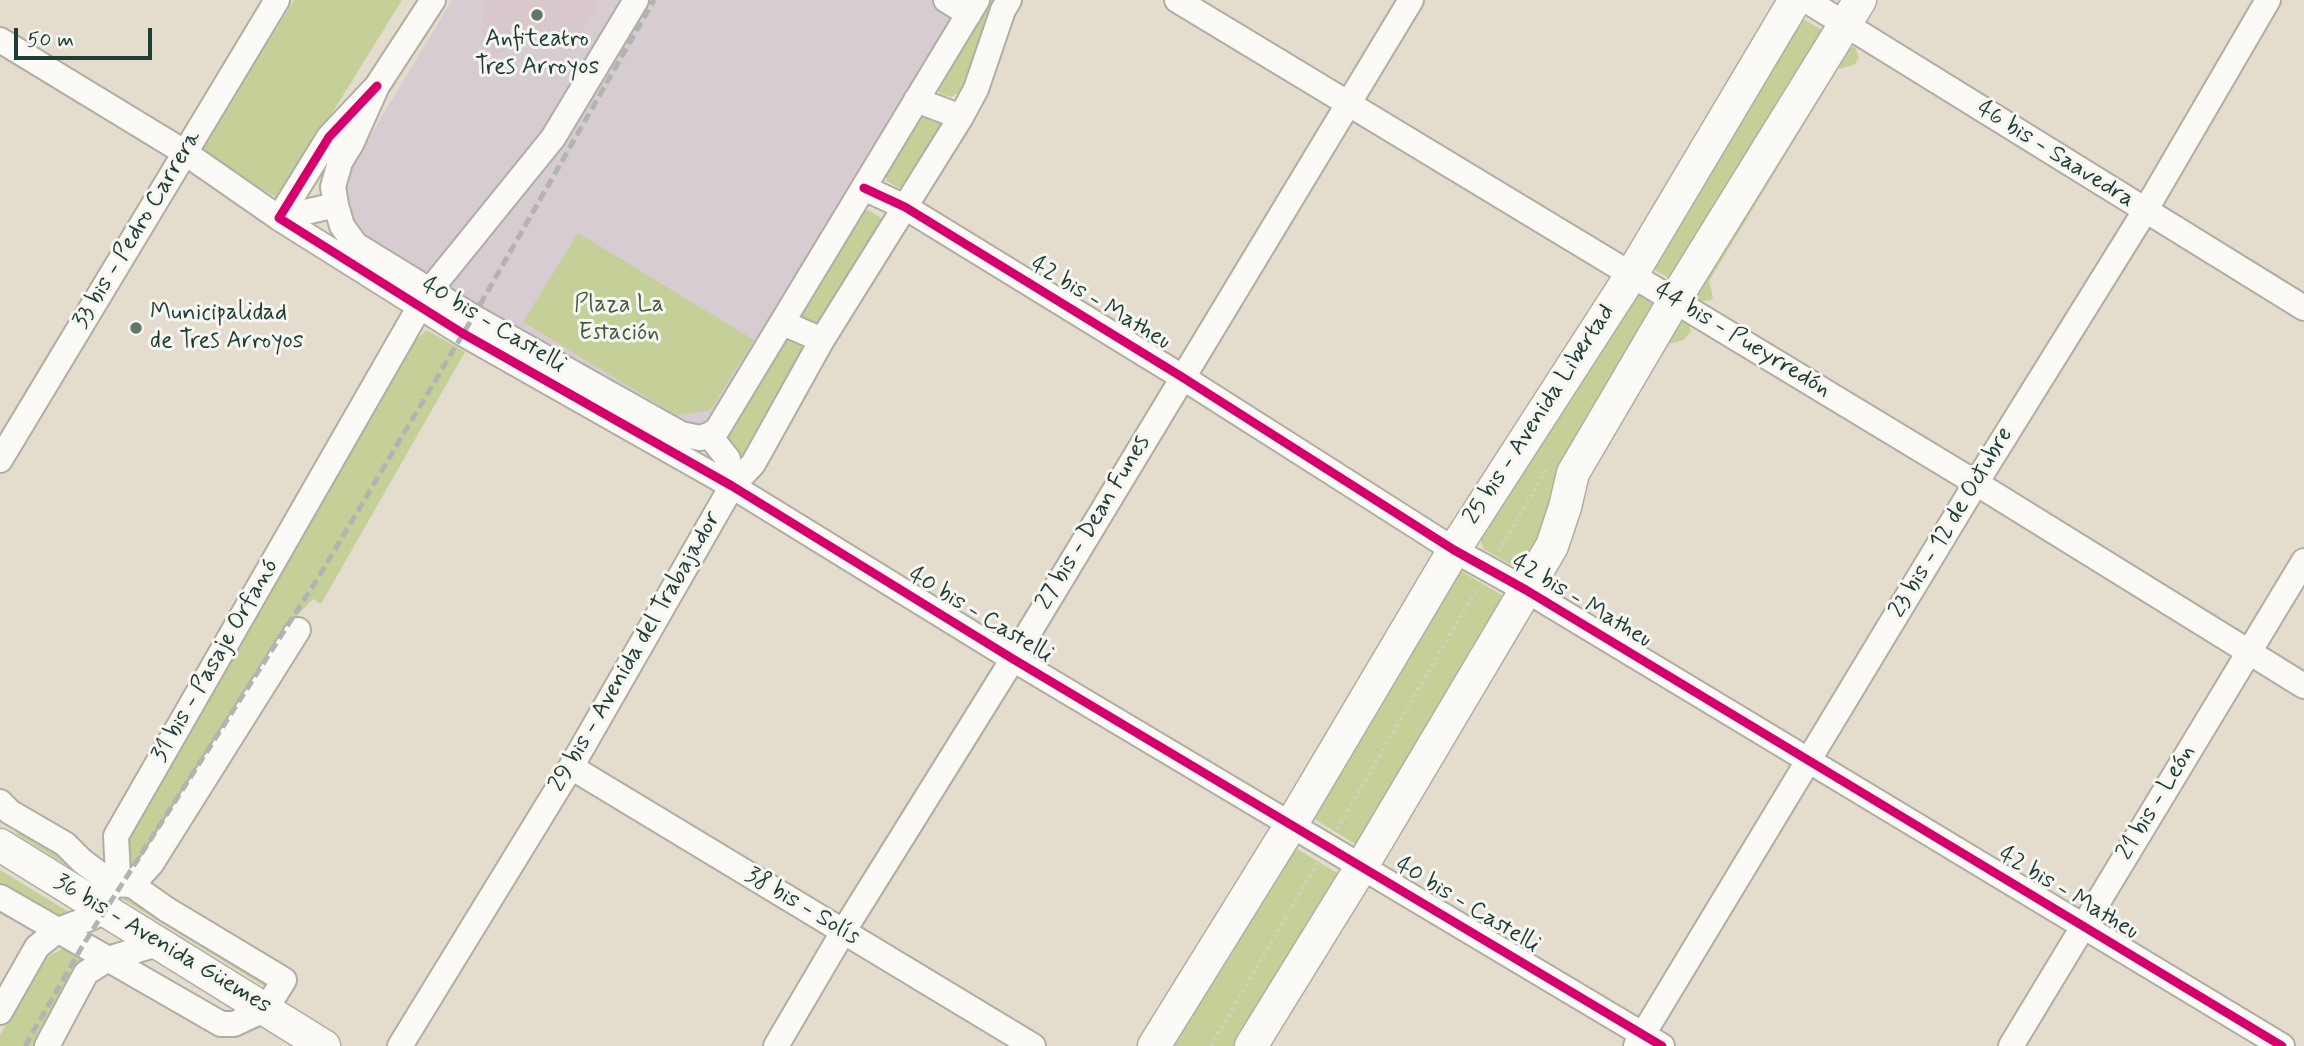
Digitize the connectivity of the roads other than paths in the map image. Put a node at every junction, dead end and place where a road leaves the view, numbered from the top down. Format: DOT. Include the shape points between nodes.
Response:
graph roads {
  1 [pos="277,0"];
  2 [pos="433,0"];
  3 [pos="636,0"];
  4 [pos="946,0"];
  5 [pos="1009,0"];
  6 [pos="1177,0"];
  7 [pos="1411,0"];
  8 [pos="2268,0"];
  9 [pos="1809,2"];
  10 [pos="973,7"];
  11 [pos="1852,12"];
  12 [pos="0,40"];
  13 [pos="377,86"];
  14 [pos="916,100"];
  15 [pos="1348,105"];
  16 [pos="961,117"];
  17 [pos="184,152"];
  18 [pos="864,188"];
  19 [pos="336,205"];
  20 [pos="905,207"];
  21 [pos="2145,211"];
  22 [pos="279,218"];
  23 [pos="1632,274"];
  24 [pos="425,298"];
  25 [pos="1674,301"];
  26 [pos="2304,308"];
  27 [pos="783,323"];
  28 [pos="822,340"];
  29 [pos="531,361"];
  30 [pos="1182,377"];
  31 [pos="8,427"];
  32 [pos="709,435"];
  33 [pos="0,460"];
  34 [pos="1976,483"];
  35 [pos="732,486"];
  36 [pos="1454,550"];
  37 [pos="2304,561"];
  38 [pos="1526,590"];
  39 [pos="298,630"];
  40 [pos="2248,652"];
  41 [pos="1013,659"];
  42 [pos="2304,687"];
  43 [pos="1808,761"];
  44 [pos="571,767"];
  45 [pos="3,814"];
  46 [pos="1291,825"];
  47 [pos="116,836"];
  48 [pos="65,844"];
  49 [pos="0,845"];
  50 [pos="1362,866"];
  51 [pos="0,897"];
  52 [pos="109,899"];
  53 [pos="2084,926"];
  54 [pos="58,930"];
  55 [pos="843,932"];
  56 [pos="158,944"];
  57 [pos="95,961"];
  58 [pos="266,1009"];
  59 [pos="0,1012"];
  60 [pos="1647,1042"];
  61 [pos="47,1046"];
  62 [pos="324,1046"];
  63 [pos="400,1046"];
  64 [pos="776,1046"];
  65 [pos="1033,1046"];
  66 [pos="1154,1046"];
  67 [pos="1251,1046"];
  68 [pos="2011,1046"];
  69 [pos="2282,1046"];
  1 -- 17 [label="street, 33 bis - Pedro Carrera"];
  2 -- 13 [label="street"];
  3 -- 24 [label="street, 31 bis - Pasaje Orfanó" via="553,138"];
  4 -- 10 [label="street"];
  5 -- 16 [label="street, 29 bis - Avenida del Trabajador"];
  6 -- 15 [label="street, 44 bis - Pueyrredón"];
  7 -- 15 [label="street, 27 bis - Dean Funes"];
  8 -- 21 [label="street, 23 bis - 12 de Octubre"];
  9 -- 11 [label="street, 46 bis - Saavedra"];
  9 -- 23 [label="main road, 25 bis - Avenida Libertad"];
  10 -- 14 [label="street"];
  11 -- 21 [label="street, 46 bis - Saavedra"];
  11 -- 25 [label="main road"];
  12 -- 17 [label="street, 40 bis - Castelli"];
  13 -- 19 [label="street" via="340,162 333,187"];
  13 -- 22 [label="street" via="329,137"];
  14 -- 16 [label="street"];
  14 -- 18 [label="street"];
  15 -- 23 [label="street, 44 bis - Pueyrredón"];
  15 -- 30 [label="street, 27 bis - Dean Funes"];
  16 -- 20 [label="street, 29 bis - Avenida del Trabajador"];
  17 -- 22 [label="street, 40 bis - Castelli"];
  17 -- 31 [label="street, 33 bis - Pedro Carrera"];
  18 -- 20 [label="street, 42 bis - Matheu"];
  18 -- 27 [label="street"];
  19 -- 22 [label="street"];
  19 -- 24 [label="street, 40 bis - Castelli" via="342,226 356,245"];
  20 -- 28 [label="street, 29 bis - Avenida del Trabajador"];
  20 -- 30 [label="street, 42 bis - Matheu"];
  21 -- 26 [label="street, 46 bis - Saavedra"];
  21 -- 34 [label="street, 23 bis - 12 de Octubre"];
  22 -- 24 [label="street, 40 bis - Castelli"];
  23 -- 25 [label="street, 44 bis - Pueyrredón"];
  23 -- 36 [label="main road, 25 bis - Avenida Libertad"];
  24 -- 29 [label="street, 40 bis - Castelli"];
  24 -- 47 [label="street, 31 bis - Pasaje Orfanó"];
  25 -- 34 [label="street, 44 bis - Pueyrredón"];
  25 -- 38 [label="main road" via="1573,473 1552,546"];
  27 -- 28 [label="street"];
  27 -- 32 [label="street" via="717,430"];
  28 -- 35 [label="street, 29 bis - Avenida del Trabajador" via="752,464"];
  29 -- 32 [label="street, 40 bis - Castelli" via="681,434"];
  29 -- 35 [label="street, 40 bis - Castelli"];
  30 -- 36 [label="street, 42 bis - Matheu"];
  30 -- 41 [label="street, 27 bis - Dean Funes"];
  31 -- 33 [label="street, 33 bis - Pedro Carrera"];
  32 -- 35 [label="street" via="728,459"];
  34 -- 40 [label="street, 44 bis - Pueyrredón"];
  34 -- 43 [label="street, 23 bis - 12 de Octubre"];
  35 -- 41 [label="street, 40 bis - Castelli"];
  35 -- 44 [label="street, 29 bis - Avenida del Trabajador"];
  36 -- 38 [label="street, 42 bis - Matheu"];
  36 -- 46 [label="main road, 25 bis - Avenida Libertad"];
  37 -- 40 [label="street, 21 bis - León"];
  38 -- 43 [label="street, 42 bis - Matheu"];
  38 -- 50 [label="main road"];
  39 -- 52 [label="street" via="151,863"];
  40 -- 42 [label="street, 44 bis - Pueyrredón"];
  40 -- 53 [label="street, 21 bis - León"];
  41 -- 46 [label="street, 40 bis - Castelli"];
  41 -- 55 [label="street, 27 bis - Dean Funes"];
  43 -- 53 [label="street, 42 bis - Matheu"];
  43 -- 60 [label="street, 23 bis - 12 de Octubre"];
  44 -- 55 [label="street, 38 bis - Solís"];
  44 -- 63 [label="street, 29 bis - Avenida del Trabajador"];
  45 -- 48 [label="street"];
  46 -- 50 [label="street, 40 bis - Castelli"];
  46 -- 66 [label="main road, 25 bis - Avenida Libertad"];
  47 -- 48 [label="street" via="87,846"];
  47 -- 52 [label="street" via="118,876"];
  48 -- 52 [label="street"];
  49 -- 52 [label="main road, 36 bis - Avenida Güemes"];
  50 -- 60 [label="street, 40 bis - Castelli"];
  50 -- 67 [label="main road"];
  51 -- 54 [label="street"];
  52 -- 54 [label="street"];
  52 -- 56 [label="main road, 36 bis - Avenida Güemes"];
  52 -- 57 [label="street"];
  52 -- 58 [label="street" via="166,909 284,980"];
  53 -- 68 [label="street, 21 bis - León"];
  53 -- 69 [label="street, 42 bis - Matheu"];
  54 -- 57 [label="street"];
  54 -- 59 [label="street" via="37,947"];
  55 -- 64 [label="street, 27 bis - Dean Funes"];
  55 -- 65 [label="street, 38 bis - Solís"];
  56 -- 57 [label="street"];
  56 -- 58 [label="main road, 36 bis - Avenida Güemes"];
  57 -- 58 [label="street" via="221,1024 234,1024"];
  57 -- 61 [label="street"];
  58 -- 62 [label="main road, 36 bis - Avenida Güemes"];
}
